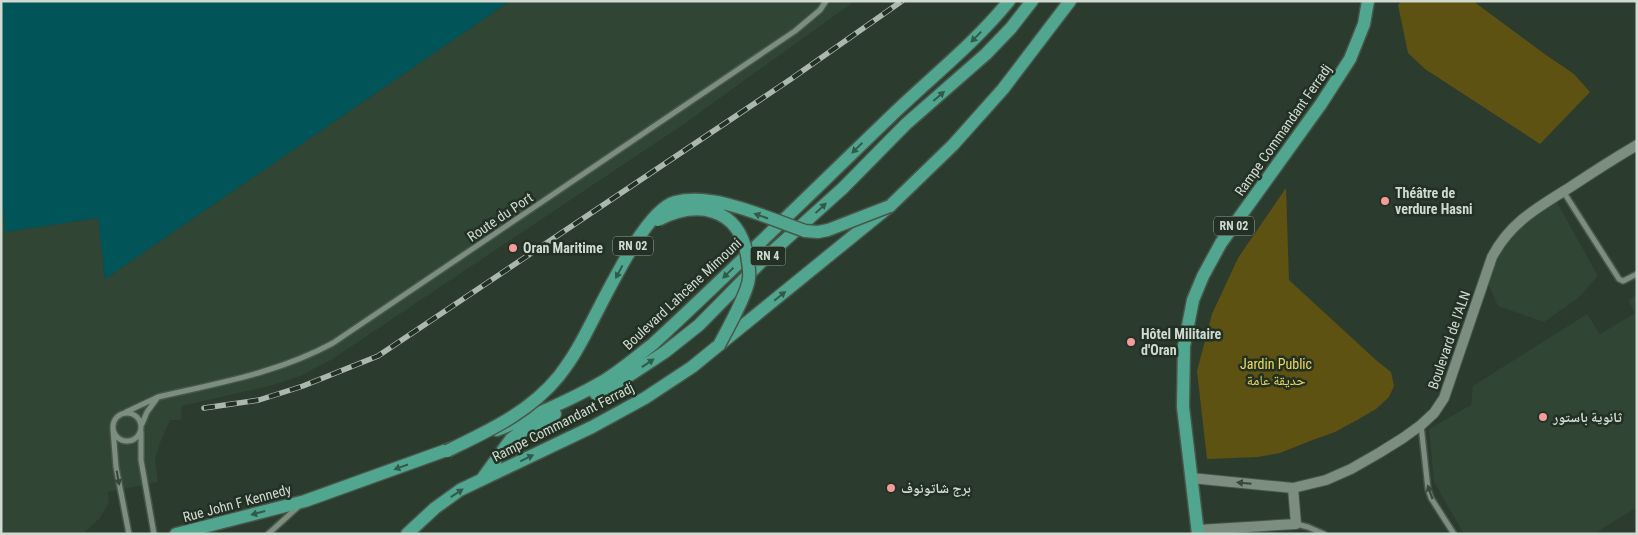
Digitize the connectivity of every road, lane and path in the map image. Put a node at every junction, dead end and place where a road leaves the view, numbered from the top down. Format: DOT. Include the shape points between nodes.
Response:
graph roads {
  1 [pos="826,1"];
  2 [pos="1008,1"];
  3 [pos="1032,1"];
  4 [pos="1070,1"];
  5 [pos="1368,1"];
  6 [pos="1637,145"];
  7 [pos="1563,192"];
  8 [pos="890,206"];
  9 [pos="646,226"];
  10 [pos="1637,274"];
  11 [pos="720,345"];
  12 [pos="158,397"];
  13 [pos="125,413"];
  14 [pos="142,424"];
  15 [pos="1422,425"];
  16 [pos="113,429"];
  17 [pos="141,432"];
  18 [pos="447,451"];
  19 [pos="1191,478"];
  20 [pos="482,479"];
  21 [pos="1293,488"];
  22 [pos="305,500"];
  23 [pos="1296,524"];
  24 [pos="1198,532"];
  25 [pos="129,534"];
  26 [pos="154,534"];
  27 [pos="176,534"];
  28 [pos="268,534"];
  29 [pos="407,534"];
  30 [pos="1324,534"];
  31 [pos="1454,534"];
  1 -- 12 [label="street, Route du Port" via="795,31 333,343 266,371"];
  2 -- 18 [label="main road, Boulevard Lahcène Mimouni / RN 4, one-way" via="972,42 647,348 600,383"];
  20 -- 3 [label="main road, Boulevard Lahcène Mimouni / RN 4, one-way" via="511,439 627,377 699,324 906,124 986,54 1012,28"];
  4 -- 8 [label="main road, Rampe Commandant Ferradj / RN 02" via="1003,89 953,145"];
  5 -- 19 [label="main road, Rampe Commandant Ferradj / RN 02" via="1364,24 1350,59 1221,243 1193,300 1182,372"];
  6 -- 7 [label="main road, Boulevard de l'ALN"];
  7 -- 10 [label="street" via="1619,279 1623,281"];
  7 -- 15 [label="main road, Boulevard de l'ALN" via="1524,218 1500,242 1444,398"];
  8 -- 9 [label="main road, RN 02, one-way, bridge" via="818,232 805,231 718,201 688,200 672,203"];
  11 -- 8 [label="main road, Rampe Commandant Ferradj / RN 02, one-way"];
  9 -- 11 [label="main road, bridge" via="672,213 709,210 735,226 743,238 749,280"];
  9 -- 18 [label="main road, RN 02, one-way, bridge" via="576,351 558,376 534,401 500,425"];
  20 -- 11 [label="main road, Rampe Commandant Ferradj / RN 02, one-way" via="645,398"];
  12 -- 13 [label="street, Route du Port"];
  12 -- 14 [label="street"];
  13 -- 14 [label="street" via="132,413"];
  13 -- 16 [label="street" via="118,416"];
  14 -- 17 [label="street"];
  15 -- 21 [label="main road, Boulevard de l'ALN" via="1351,469 1326,480"];
  31 -- 15 [label="street, one-way" via="1428,489"];
  16 -- 17 [label="street" via="122,441 137,438"];
  16 -- 25 [label="street, one-way" via="116,467"];
  17 -- 26 [label="street" via="141,460"];
  18 -- 22 [label="main road, Boulevard Lahcène Mimouni / RN 02, one-way"];
  21 -- 19 [label="main road, Boulevard de l'ALN, one-way"];
  19 -- 24 [label="main road, Rampe Commandant Ferradj / RN 02"];
  29 -- 20 [label="main road, RN 02, one-way" via="434,508"];
  21 -- 23 [label="main road"];
  22 -- 27 [label="main road, Rue John F Kennedy / RN 02, one-way"];
  22 -- 28 [label="street"];
  23 -- 24 [label="main road"];
  23 -- 30 [label="street"];
}
